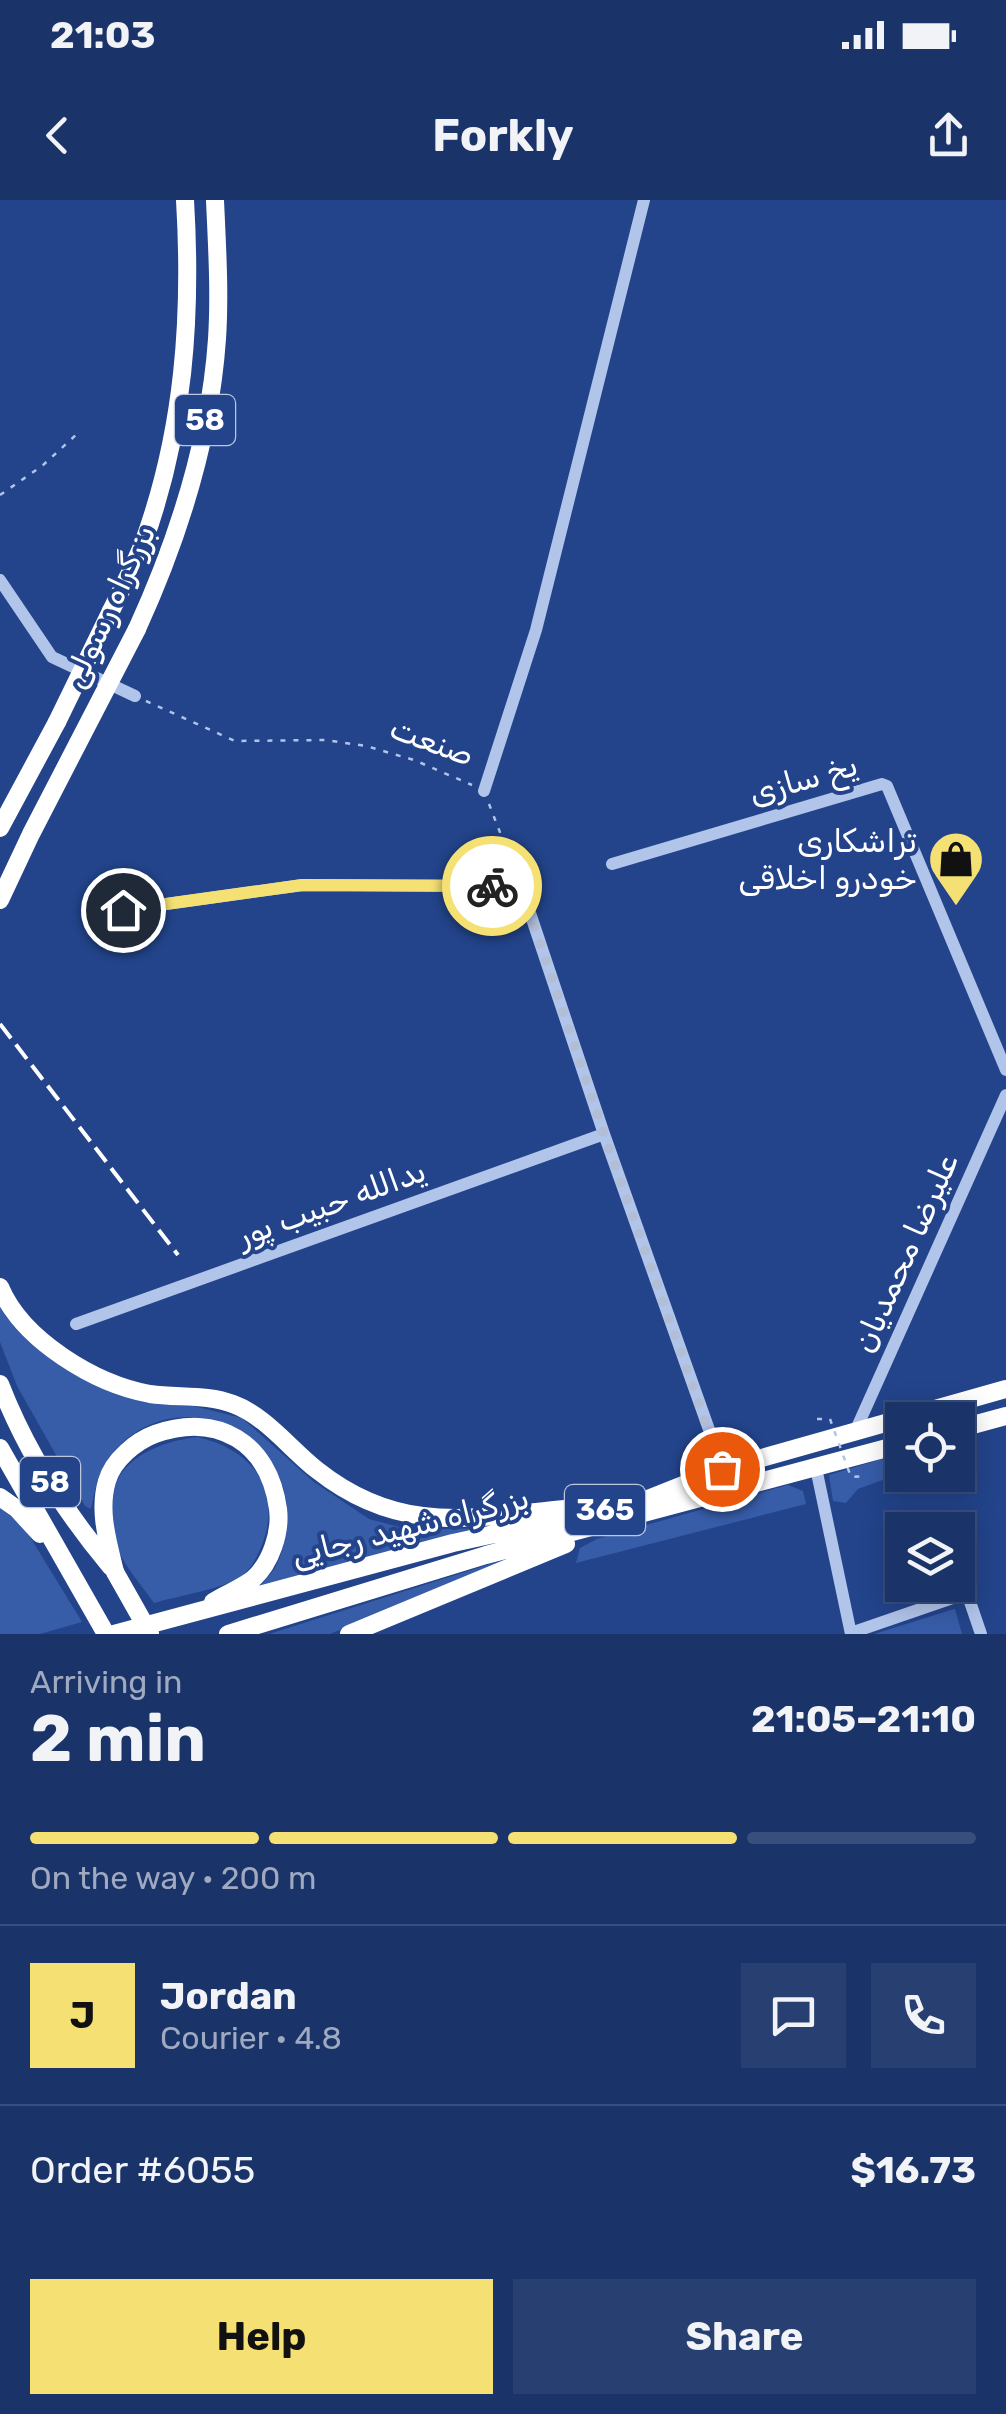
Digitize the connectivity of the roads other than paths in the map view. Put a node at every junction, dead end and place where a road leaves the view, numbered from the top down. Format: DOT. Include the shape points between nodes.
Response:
graph roads {
  1 [pos="185,200"];
  2 [pos="215,200"];
  3 [pos="644,200"];
  4 [pos="0,580"];
  5 [pos="135,696"];
  6 [pos="484,791"];
  7 [pos="0,828"];
  8 [pos="612,864"];
  9 [pos="0,900"];
  10 [pos="87,914"];
  11 [pos="1006,1070"];
  12 [pos="1006,1095"];
  13 [pos="604,1134"];
  14 [pos="0,1287"];
  15 [pos="76,1324"];
  16 [pos="0,1384"];
  17 [pos="1006,1389"];
  18 [pos="1006,1416"];
  19 [pos="975,1424"];
  20 [pos="854,1434"];
  21 [pos="0,1448"];
  22 [pos="885,1449"];
  23 [pos="816,1468"];
  24 [pos="722,1469"];
  25 [pos="0,1497"];
  26 [pos="636,1509"];
  27 [pos="62,1558"];
  28 [pos="114,1572"];
  29 [pos="198,1612"];
  30 [pos="851,1633"];
  31 [pos="106,1634"];
  32 [pos="114,1634"];
  33 [pos="150,1634"];
  34 [pos="228,1634"];
  35 [pos="349,1634"];
  36 [pos="980,1634"];
  1 -- 7 [label="highway, بزرگراه رسولی / 58, bridge" via="187,343 162,489 112,611"];
  2 -- 9 [label="highway, بزرگراه رسولی / 58, bridge" via="212,384 170,557"];
  3 -- 6 [label="street" via="536,630"];
  4 -- 5 [label="street" via="52,657"];
  8 -- 11 [label="street, یخ سازی" via="888,786"];
  10 -- 13 [label="street" via="302,885 521,886"];
  12 -- 20 [label="street, علیرضا محمدیان"];
  13 -- 15 [label="street, یدالله حبیب پور"];
  13 -- 24 [label="street"];
  14 -- 26 [label="highway" via="26,1325 79,1367 150,1394 232,1404 376,1505 454,1520"];
  16 -- 28 [label="highway, 58" via="16,1426 78,1528"];
  17 -- 20 [label="highway, بزرگراه شهید رجایی / 365"];
  18 -- 19 [label="highway"];
  20 -- 24 [label="highway, بزرگراه شهید رجایی / 365"];
  21 -- 27 [label="highway, 58"];
  22 -- 23 [label="highway, بزرگراه شهید رجایی / 365"];
  23 -- 26 [label="highway, بزرگراه شهید رجایی / 365"];
  23 -- 30 [label="street"];
  24 -- 26 [label="highway, بزرگراه شهید رجایی / 365"];
  25 -- 27 [label="highway"];
  26 -- 29 [label="highway, بزرگراه شهید رجایی / 365" via="453,1543"];
  26 -- 34 [label="highway, بزرگراه شهید رجایی / 365"];
  26 -- 35 [label="highway"];
  27 -- 31 [label="highway, 58"];
  28 -- 29 [label="highway" via="102,1513 107,1478 122,1457 146,1438 191,1425 237,1438 268,1475 280,1524 253,1579"];
  28 -- 33 [label="highway, 58, bridge"];
  29 -- 32 [label="highway, بزرگراه شهید رجایی / 365"];
  30 -- 36 [label="street" via="967,1592"];
}
